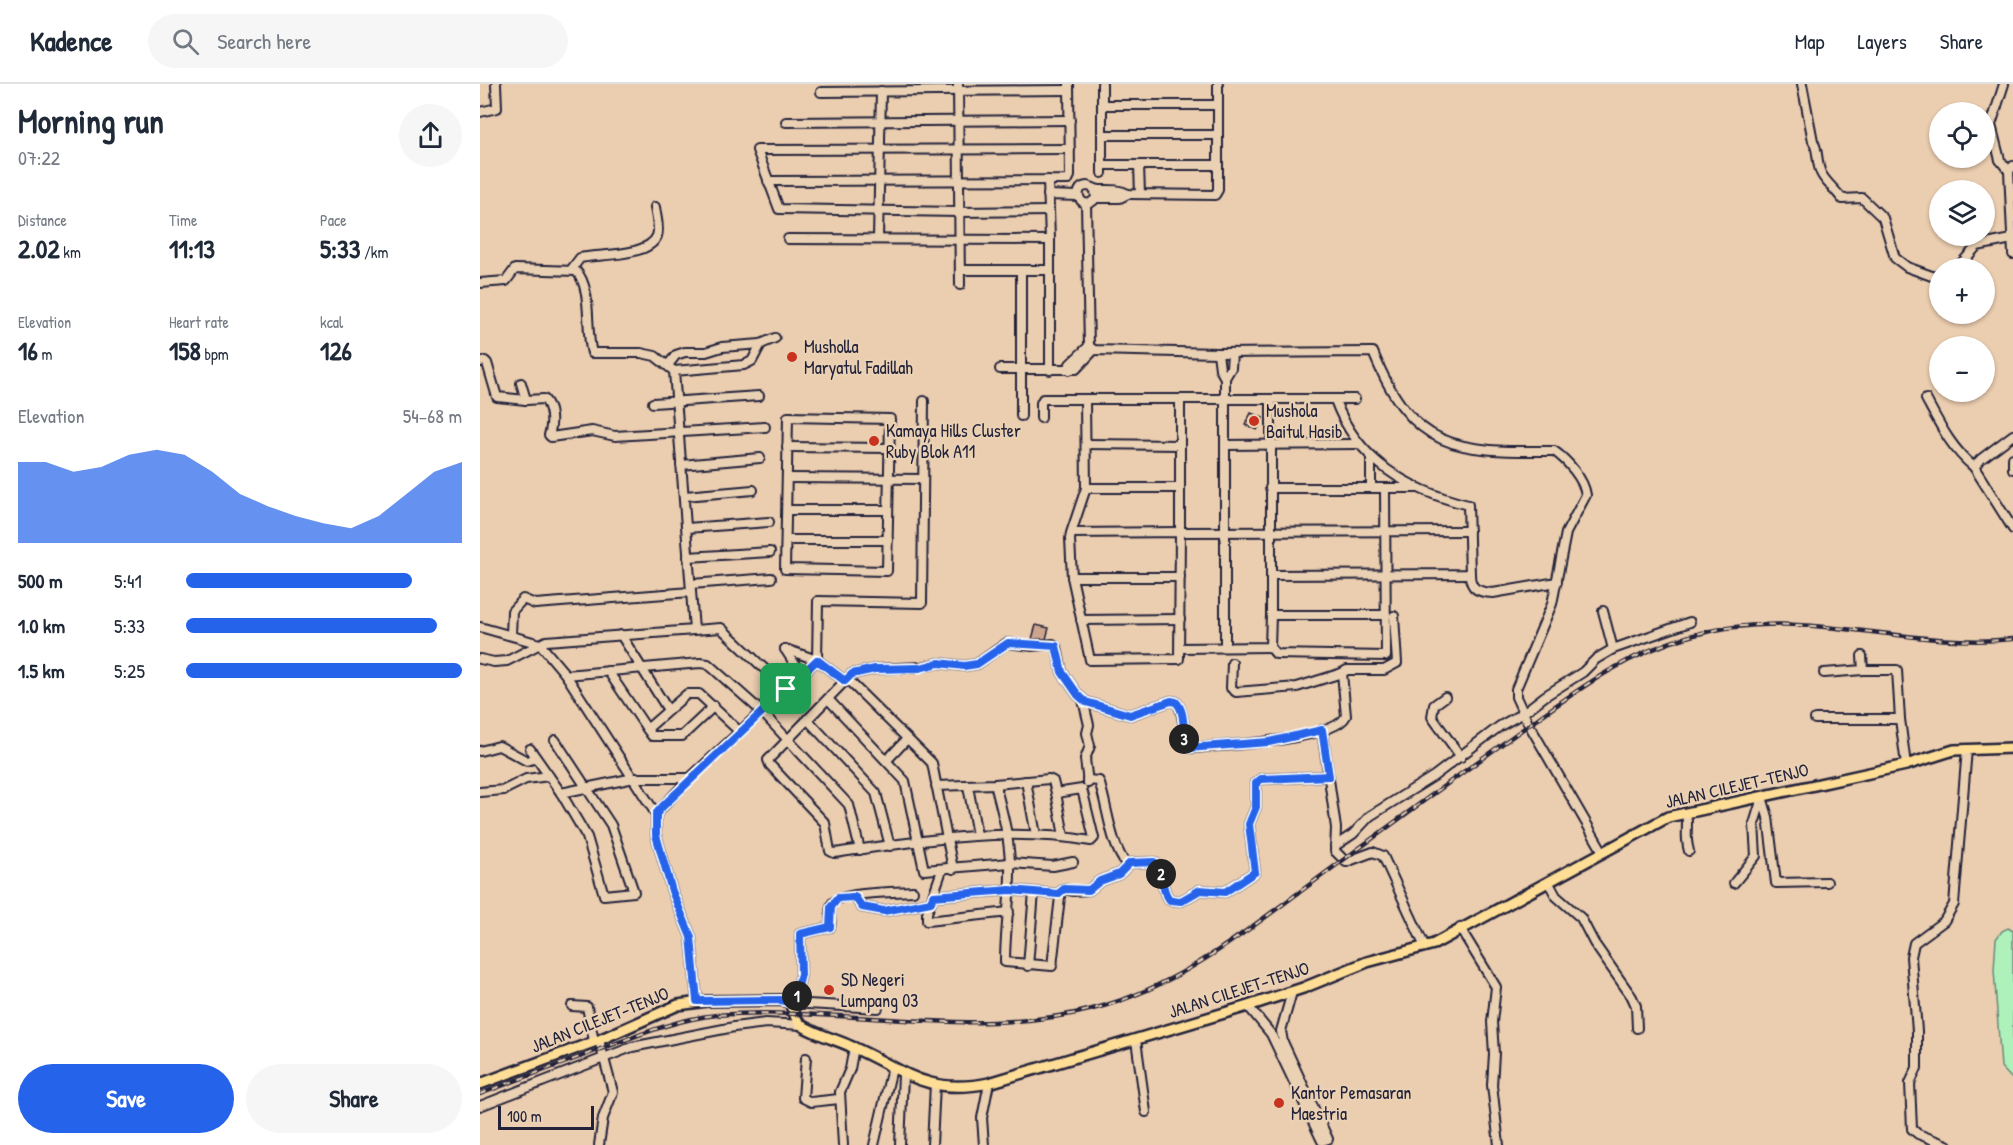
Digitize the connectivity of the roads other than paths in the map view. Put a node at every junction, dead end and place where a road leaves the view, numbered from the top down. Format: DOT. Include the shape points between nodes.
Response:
graph roads {
  1 [pos="496,84"];
  2 [pos="1102,84"];
  3 [pos="1218,84"];
  4 [pos="1802,84"];
  5 [pos="2004,84"];
  6 [pos="958,87"];
  7 [pos="1069,87"];
  8 [pos="881,91"];
  9 [pos="820,92"];
  10 [pos="1102,105"];
  11 [pos="1218,105"];
  12 [pos="480,112"];
  13 [pos="1070,120"];
  14 [pos="881,121"];
  15 [pos="958,121"];
  16 [pos="786,122"];
  17 [pos="1102,135"];
  18 [pos="1218,135"];
  19 [pos="880,149"];
  20 [pos="958,149"];
  21 [pos="1070,149"];
  22 [pos="1138,165"];
  23 [pos="1218,165"];
  24 [pos="2011,169"];
  25 [pos="958,180"];
  26 [pos="1048,180"];
  27 [pos="768,181"];
  28 [pos="879,181"];
  29 [pos="1095,194"];
  30 [pos="1140,194"];
  31 [pos="1048,195"];
  32 [pos="1078,196"];
  33 [pos="1086,204"];
  34 [pos="655,207"];
  35 [pos="879,210"];
  36 [pos="1048,211"];
  37 [pos="959,212"];
  38 [pos="788,239"];
  39 [pos="878,239"];
  40 [pos="959,239"];
  41 [pos="2012,239"];
  42 [pos="1050,240"];
  43 [pos="2013,254"];
  44 [pos="1966,258"];
  45 [pos="572,270"];
  46 [pos="960,270"];
  47 [pos="1021,270"];
  48 [pos="1050,270"];
  49 [pos="1929,274"];
  50 [pos="480,283"];
  51 [pos="960,285"];
  52 [pos="775,338"];
  53 [pos="761,344"];
  54 [pos="1092,348"];
  55 [pos="1232,352"];
  56 [pos="1218,353"];
  57 [pos="480,362"];
  58 [pos="671,368"];
  59 [pos="1000,369"];
  60 [pos="1021,369"];
  61 [pos="1050,370"];
  62 [pos="1225,378"];
  63 [pos="521,383"];
  64 [pos="759,396"];
  65 [pos="1180,399"];
  66 [pos="1271,399"];
  67 [pos="1355,399"];
  68 [pos="1926,399"];
  69 [pos="526,400"];
  70 [pos="1085,400"];
  71 [pos="1226,400"];
  72 [pos="1335,400"];
  73 [pos="924,401"];
  74 [pos="676,402"];
  75 [pos="653,403"];
  76 [pos="1021,416"];
  77 [pos="1041,418"];
  78 [pos="765,427"];
  79 [pos="679,432"];
  80 [pos="2013,435"];
  81 [pos="1086,444"];
  82 [pos="1358,444"];
  83 [pos="1180,445"];
  84 [pos="1226,445"];
  85 [pos="1271,445"];
  86 [pos="788,447"];
  87 [pos="890,448"];
  88 [pos="1371,457"];
  89 [pos="2013,458"];
  90 [pos="760,459"];
  91 [pos="681,465"];
  92 [pos="1974,467"];
  93 [pos="2013,469"];
  94 [pos="787,478"];
  95 [pos="889,479"];
  96 [pos="923,479"];
  97 [pos="1086,488"];
  98 [pos="1179,488"];
  99 [pos="1270,488"];
  100 [pos="1371,488"];
  101 [pos="1385,488"];
  102 [pos="1416,488"];
  103 [pos="753,490"];
  104 [pos="685,496"];
  105 [pos="787,510"];
  106 [pos="888,510"];
  107 [pos="769,522"];
  108 [pos="687,528"];
  109 [pos="2013,529"];
  110 [pos="1386,531"];
  111 [pos="1469,531"];
  112 [pos="1180,532"];
  113 [pos="1226,532"];
  114 [pos="1270,532"];
  115 [pos="1071,533"];
  116 [pos="786,540"];
  117 [pos="888,540"];
  118 [pos="770,552"];
  119 [pos="688,557"];
  120 [pos="1470,574"];
  121 [pos="1271,575"];
  122 [pos="1386,575"];
  123 [pos="1072,577"];
  124 [pos="1180,577"];
  125 [pos="771,578"];
  126 [pos="1557,582"];
  127 [pos="691,588"];
  128 [pos="1603,611"];
  129 [pos="1271,615"];
  130 [pos="1390,616"];
  131 [pos="1180,619"];
  132 [pos="1081,620"];
  133 [pos="1690,622"];
  134 [pos="480,627"];
  135 [pos="694,630"];
  136 [pos="511,635"];
  137 [pos="621,635"];
  138 [pos="540,644"];
  139 [pos="1225,647"];
  140 [pos="1270,647"];
  141 [pos="1180,648"];
  142 [pos="1614,649"];
  143 [pos="1863,656"];
  144 [pos="480,659"];
  145 [pos="817,660"];
  146 [pos="1232,663"];
  147 [pos="641,668"];
  148 [pos="608,670"];
  149 [pos="1863,670"];
  150 [pos="1342,673"];
  151 [pos="1824,673"];
  152 [pos="801,674"];
  153 [pos="566,675"];
  154 [pos="846,680"];
  155 [pos="786,689"];
  156 [pos="1445,696"];
  157 [pos="828,699"];
  158 [pos="1083,700"];
  159 [pos="714,706"];
  160 [pos="668,710"];
  161 [pos="761,711"];
  162 [pos="1523,713"];
  163 [pos="1900,718"];
  164 [pos="807,719"];
  165 [pos="1815,719"];
  166 [pos="647,729"];
  167 [pos="1322,730"];
  168 [pos="740,732"];
  169 [pos="907,739"];
  170 [pos="555,740"];
  171 [pos="788,740"];
  172 [pos="2013,748"];
  173 [pos="530,749"];
  174 [pos="1967,749"];
  175 [pos="480,750"];
  176 [pos="1461,757"];
  177 [pos="536,758"];
  178 [pos="887,760"];
  179 [pos="1906,765"];
  180 [pos="549,776"];
  181 [pos="1329,776"];
  182 [pos="634,778"];
  183 [pos="690,778"];
  184 [pos="1087,780"];
  185 [pos="1026,781"];
  186 [pos="995,784"];
  187 [pos="936,786"];
  188 [pos="968,786"];
  189 [pos="586,788"];
  190 [pos="1083,791"];
  191 [pos="480,792"];
  192 [pos="561,793"];
  193 [pos="1056,793"];
  194 [pos="1762,796"];
  195 [pos="1686,813"];
  196 [pos="656,814"];
  197 [pos="1007,833"];
  198 [pos="977,835"];
  199 [pos="1036,835"];
  200 [pos="1065,836"];
  201 [pos="948,837"];
  202 [pos="917,842"];
  203 [pos="890,846"];
  204 [pos="1335,846"];
  205 [pos="860,850"];
  206 [pos="1689,851"];
  207 [pos="1603,852"];
  208 [pos="1756,856"];
  209 [pos="1773,856"];
  210 [pos="1073,862"];
  211 [pos="1010,863"];
  212 [pos="1127,865"];
  213 [pos="953,869"];
  214 [pos="942,870"];
  215 [pos="1827,882"];
  216 [pos="1549,883"];
  217 [pos="1734,883"];
  218 [pos="1010,890"];
  219 [pos="913,891"];
  220 [pos="1034,892"];
  221 [pos="1058,894"];
  222 [pos="855,897"];
  223 [pos="932,899"];
  224 [pos="1009,912"];
  225 [pos="1460,928"];
  226 [pos="1425,947"];
  227 [pos="1028,966"];
  228 [pos="1292,992"];
  229 [pos="697,1001"];
  230 [pos="792,1003"];
  231 [pos="572,1006"];
  232 [pos="1248,1006"];
  233 [pos="878,1008"];
  234 [pos="803,1025"];
  235 [pos="1637,1028"];
  236 [pos="1281,1031"];
  237 [pos="1271,1034"];
  238 [pos="596,1040"];
  239 [pos="1136,1040"];
  240 [pos="854,1047"];
  241 [pos="605,1057"];
  242 [pos="806,1058"];
  243 [pos="892,1068"];
  244 [pos="903,1074"];
  245 [pos="481,1081"];
  246 [pos="989,1083"];
  247 [pos="935,1084"];
  248 [pos="839,1099"];
  249 [pos="480,1106"];
  250 [pos="1146,1112"];
  251 [pos="1314,1118"];
  252 [pos="1325,1140"];
  253 [pos="599,1145"];
  254 [pos="843,1145"];
  255 [pos="874,1145"];
  256 [pos="900,1145"];
  257 [pos="932,1145"];
  258 [pos="984,1145"];
  259 [pos="1499,1145"];
  260 [pos="1947,1145"];
  1 -- 12 [label="street" via="497,108"];
  2 -- 10 [label="street"];
  3 -- 11 [label="street"];
  4 -- 49 [label="street" via="1825,179 1842,199 1862,198 1879,212 1892,253 1899,262"];
  5 -- 24 [label="street" via="1991,125 2000,160"];
  6 -- 7 [label="street"];
  6 -- 8 [label="street"];
  6 -- 15 [label="street"];
  7 -- 13 [label="street"];
  8 -- 9 [label="street"];
  8 -- 14 [label="street"];
  10 -- 11 [label="street"];
  10 -- 17 [label="street"];
  11 -- 18 [label="street"];
  13 -- 15 [label="street"];
  13 -- 21 [label="street"];
  14 -- 15 [label="street"];
  14 -- 16 [label="street"];
  14 -- 19 [label="street"];
  15 -- 20 [label="street"];
  17 -- 18 [label="street"];
  17 -- 22 [label="street" via="1102,169"];
  18 -- 23 [label="street"];
  19 -- 20 [label="street"];
  19 -- 27 [label="street" via="757,150"];
  19 -- 28 [label="street"];
  20 -- 21 [label="street"];
  20 -- 25 [label="street"];
  21 -- 26 [label="street" via="1070,179"];
  22 -- 23 [label="street"];
  22 -- 30 [label="street"];
  23 -- 30 [label="street" via="1215,195"];
  24 -- 41 [label="street"];
  25 -- 26 [label="street"];
  25 -- 28 [label="street"];
  25 -- 37 [label="street"];
  26 -- 31 [label="street"];
  27 -- 28 [label="street"];
  27 -- 35 [label="street" via="779,209"];
  28 -- 35 [label="street"];
  29 -- 30 [label="street" via="1120,198"];
  29 -- 32 [label="street" via="1090,186 1084,186"];
  29 -- 33 [label="street" via="1092,202"];
  31 -- 32 [label="street"];
  31 -- 36 [label="street"];
  32 -- 33 [label="street"];
  33 -- 54 [label="street"];
  34 -- 45 [label="street" via="657,231 652,242 637,251 580,258"];
  35 -- 37 [label="street"];
  35 -- 39 [label="street"];
  36 -- 37 [label="street"];
  36 -- 42 [label="street"];
  37 -- 40 [label="street"];
  38 -- 39 [label="street"];
  39 -- 40 [label="street"];
  40 -- 42 [label="street"];
  40 -- 46 [label="street"];
  41 -- 43 [label="street"];
  41 -- 44 [label="street" via="1977,246"];
  42 -- 48 [label="street"];
  45 -- 50 [label="street" via="516,270 506,281"];
  45 -- 58 [label="street" via="582,280 592,353 641,353 655,356"];
  46 -- 47 [label="street"];
  46 -- 51 [label="street"];
  47 -- 48 [label="street"];
  47 -- 60 [label="street"];
  48 -- 61 [label="street"];
  52 -- 53 [label="street"];
  53 -- 58 [label="street" via="680,354"];
  53 -- 58 [label="street" via="751,362 744,365"];
  54 -- 56 [label="street"];
  54 -- 61 [label="street" via="1076,369"];
  55 -- 56 [label="street"];
  55 -- 62 [label="street"];
  55 -- 126 [label="street" via="1373,352 1383,378 1403,410 1441,440 1468,449 1554,451 1579,478 1586,495 1566,533"];
  56 -- 62 [label="street"];
  57 -- 69 [label="street" via="487,363 497,396"];
  58 -- 74 [label="street"];
  59 -- 60 [label="street"];
  60 -- 61 [label="street"];
  60 -- 76 [label="street"];
  62 -- 71 [label="street"];
  63 -- 69 [label="street"];
  64 -- 74 [label="street"];
  65 -- 70 [label="street"];
  65 -- 71 [label="street"];
  65 -- 83 [label="street"];
  66 -- 71 [label="street"];
  66 -- 72 [label="street"];
  66 -- 85 [label="street"];
  67 -- 72 [label="street"];
  68 -- 92 [label="street" via="1954,448"];
  69 -- 79 [label="street" via="546,400 551,437 592,431 615,436"];
  70 -- 77 [label="street" via="1043,399"];
  70 -- 81 [label="street"];
  71 -- 84 [label="street"];
  72 -- 82 [label="street"];
  73 -- 96 [label="street"];
  74 -- 75 [label="street"];
  74 -- 79 [label="street"];
  78 -- 79 [label="street"];
  79 -- 91 [label="street"];
  80 -- 92 [label="street"];
  81 -- 83 [label="street"];
  81 -- 97 [label="street"];
  82 -- 85 [label="street"];
  82 -- 88 [label="street"];
  83 -- 98 [label="street"];
  84 -- 85 [label="street"];
  84 -- 113 [label="street"];
  85 -- 99 [label="street"];
  86 -- 87 [label="street"];
  86 -- 87 [label="street" via="788,417 810,417 890,418"];
  86 -- 94 [label="street"];
  87 -- 95 [label="street"];
  88 -- 100 [label="street"];
  88 -- 102 [label="street"];
  89 -- 93 [label="street"];
  90 -- 91 [label="street"];
  91 -- 104 [label="street"];
  92 -- 109 [label="street"];
  94 -- 95 [label="street"];
  94 -- 105 [label="street"];
  95 -- 96 [label="street"];
  95 -- 106 [label="street"];
  96 -- 145 [label="street" via="922,603 818,602"];
  97 -- 98 [label="street"];
  97 -- 115 [label="street"];
  98 -- 112 [label="street"];
  99 -- 100 [label="street"];
  99 -- 114 [label="street"];
  100 -- 101 [label="street"];
  101 -- 102 [label="street"];
  101 -- 110 [label="street"];
  102 -- 111 [label="street" via="1468,504"];
  103 -- 104 [label="street"];
  104 -- 108 [label="street"];
  105 -- 106 [label="street"];
  105 -- 116 [label="street"];
  106 -- 117 [label="street"];
  107 -- 108 [label="street"];
  108 -- 119 [label="street"];
  110 -- 111 [label="street"];
  110 -- 114 [label="street"];
  110 -- 122 [label="street"];
  111 -- 120 [label="street"];
  112 -- 113 [label="street"];
  112 -- 115 [label="street"];
  112 -- 124 [label="street"];
  113 -- 114 [label="street"];
  113 -- 139 [label="street"];
  114 -- 121 [label="street"];
  115 -- 123 [label="street"];
  116 -- 117 [label="street"];
  116 -- 117 [label="street" via="785,569 887,571"];
  118 -- 119 [label="street"];
  119 -- 127 [label="street"];
  120 -- 122 [label="street"];
  120 -- 126 [label="street" via="1474,588 1493,593"];
  121 -- 122 [label="street"];
  121 -- 129 [label="street"];
  122 -- 130 [label="street"];
  123 -- 124 [label="street"];
  123 -- 132 [label="street"];
  124 -- 131 [label="street"];
  125 -- 127 [label="street"];
  126 -- 162 [label="street" via="1537,645 1516,690"];
  127 -- 135 [label="street"];
  127 -- 136 [label="street" via="535,604 523,599 512,610"];
  128 -- 142 [label="street"];
  129 -- 130 [label="street"];
  129 -- 140 [label="street"];
  130 -- 140 [label="street" via="1384,656 1275,654"];
  130 -- 150 [label="street" via="1397,663 1384,670"];
  131 -- 132 [label="street"];
  131 -- 141 [label="street"];
  132 -- 141 [label="street" via="1090,660 1177,660"];
  133 -- 142 [label="street"];
  134 -- 136 [label="street"];
  135 -- 137 [label="street"];
  135 -- 155 [label="street" via="721,628"];
  136 -- 138 [label="street"];
  137 -- 138 [label="street"];
  137 -- 147 [label="street"];
  138 -- 144 [label="street" via="507,661"];
  138 -- 153 [label="street"];
  139 -- 140 [label="street"];
  139 -- 141 [label="street"];
  142 -- 162 [label="street"];
  143 -- 149 [label="street"];
  145 -- 152 [label="street"];
  145 -- 152 [label="street" via="785,649"];
  145 -- 154 [label="street"];
  146 -- 150 [label="street" via="1231,688 1236,692 1297,687"];
  147 -- 148 [label="street"];
  147 -- 160 [label="street"];
  147 -- 161 [label="street" via="705,663"];
  148 -- 153 [label="street"];
  148 -- 166 [label="street"];
  149 -- 151 [label="street"];
  149 -- 163 [label="street" via="1897,670"];
  150 -- 167 [label="street" via="1345,718"];
  152 -- 155 [label="street"];
  153 -- 182 [label="street"];
  154 -- 157 [label="street"];
  154 -- 158 [label="street" via="852,674 875,669 977,664 1008,643 1053,644 1062,672"];
  154 -- 169 [label="street"];
  155 -- 161 [label="street"];
  156 -- 176 [label="street" via="1434,705 1432,717"];
  157 -- 164 [label="street"];
  157 -- 178 [label="street"];
  158 -- 167 [label="street" via="1130,715 1176,702 1182,709 1186,746 1190,748 1269,742"];
  158 -- 184 [label="street" via="1089,724"];
  159 -- 160 [label="street" via="699,694 691,693"];
  159 -- 166 [label="street" via="682,736 651,735"];
  159 -- 168 [label="street"];
  160 -- 166 [label="street"];
  161 -- 168 [label="street"];
  161 -- 171 [label="street"];
  162 -- 176 [label="street"];
  162 -- 207 [label="street"];
  163 -- 165 [label="street"];
  163 -- 179 [label="street"];
  164 -- 171 [label="street"];
  164 -- 203 [label="street" via="876,793"];
  167 -- 181 [label="street"];
  168 -- 183 [label="street"];
  169 -- 178 [label="street"];
  169 -- 187 [label="street" via="932,762"];
  170 -- 189 [label="street"];
  171 -- 205 [label="street" via="849,805"];
  171 -- 205 [label="street" via="768,760 770,765 825,823 830,851"];
  172 -- 174 [label="main road, JALAN CILEJET–TENJO"];
  173 -- 177 [label="street"];
  174 -- 179 [label="main road, JALAN CILEJET–TENJO"];
  174 -- 260 [label="street" via="1954,904 1944,921 1914,943 1911,957 1917,1030 1917,1068 1910,1088 1912,1129"];
  175 -- 177 [label="street" via="499,746 526,760"];
  176 -- 204 [label="street" via="1366,819 1358,830"];
  177 -- 180 [label="street"];
  178 -- 202 [label="street" via="905,781"];
  179 -- 194 [label="main road, JALAN CILEJET–TENJO"];
  180 -- 191 [label="street" via="526,779 504,790"];
  180 -- 192 [label="street"];
  181 -- 204 [label="street"];
  181 -- 212 [label="street" via="1261,779 1256,783 1256,807 1249,824 1255,872 1225,892 1200,890 1173,902 1165,896 1156,862"];
  182 -- 183 [label="street"];
  182 -- 189 [label="street"];
  182 -- 196 [label="street"];
  183 -- 196 [label="street"];
  184 -- 190 [label="street"];
  184 -- 212 [label="street" via="1099,781 1114,841"];
  185 -- 186 [label="street"];
  185 -- 193 [label="street" via="1051,779"];
  185 -- 199 [label="street"];
  186 -- 188 [label="street"];
  186 -- 197 [label="street"];
  187 -- 188 [label="street"];
  187 -- 201 [label="street"];
  188 -- 198 [label="street"];
  189 -- 192 [label="street"];
  189 -- 192 [label="street" via="613,829 634,892 604,895 587,837"];
  190 -- 193 [label="street" via="1080,788"];
  190 -- 200 [label="street" via="1094,838 1091,841"];
  193 -- 200 [label="street"];
  194 -- 195 [label="main road, JALAN CILEJET–TENJO"];
  194 -- 208 [label="street" via="1754,824"];
  194 -- 209 [label="street"];
  195 -- 206 [label="street"];
  195 -- 207 [label="main road, JALAN CILEJET–TENJO" via="1654,823"];
  196 -- 229 [label="street" via="656,835 691,937"];
  197 -- 198 [label="street"];
  197 -- 199 [label="street"];
  197 -- 211 [label="street"];
  198 -- 201 [label="street"];
  199 -- 200 [label="street"];
  201 -- 202 [label="street"];
  201 -- 213 [label="street"];
  202 -- 203 [label="street"];
  202 -- 214 [label="street" via="922,868"];
  203 -- 205 [label="street"];
  204 -- 226 [label="street" via="1336,853 1346,862 1373,852 1383,856"];
  207 -- 216 [label="main road, JALAN CILEJET–TENJO"];
  208 -- 209 [label="street"];
  208 -- 217 [label="street"];
  209 -- 215 [label="street" via="1777,884"];
  210 -- 211 [label="street" via="1053,866"];
  211 -- 213 [label="street"];
  211 -- 218 [label="street"];
  212 -- 221 [label="street" via="1093,888 1064,889"];
  213 -- 214 [label="street"];
  214 -- 223 [label="street"];
  216 -- 225 [label="main road, JALAN CILEJET–TENJO"];
  216 -- 235 [label="street" via="1556,896 1581,918 1632,997"];
  218 -- 220 [label="street"];
  218 -- 223 [label="street"];
  218 -- 224 [label="street"];
  219 -- 222 [label="street"];
  220 -- 221 [label="street"];
  220 -- 227 [label="street"];
  221 -- 227 [label="street" via="1053,965"];
  222 -- 223 [label="street" via="862,907 884,911"];
  222 -- 230 [label="street" via="834,901 828,929 800,934 801,974"];
  223 -- 224 [label="street" via="926,920 930,922"];
  224 -- 227 [label="street" via="1005,962"];
  225 -- 226 [label="main road, JALAN CILEJET–TENJO"];
  225 -- 259 [label="street" via="1496,987 1492,1085"];
  226 -- 228 [label="main road, JALAN CILEJET–TENJO" via="1367,962"];
  228 -- 232 [label="main road, JALAN CILEJET–TENJO"];
  228 -- 236 [label="street"];
  229 -- 230 [label="main road, JALAN CILEJET–TENJO"];
  229 -- 238 [label="main road, JALAN CILEJET–TENJO" via="667,1009"];
  230 -- 233 [label="street"];
  230 -- 234 [label="main road"];
  231 -- 238 [label="street" via="588,1007"];
  232 -- 237 [label="street"];
  232 -- 239 [label="main road, JALAN CILEJET–TENJO"];
  234 -- 240 [label="main road, JALAN CILEJET–TENJO"];
  234 -- 241 [label="street" via="766,1023 734,1027 642,1044"];
  236 -- 237 [label="street"];
  236 -- 251 [label="street"];
  237 -- 251 [label="street"];
  238 -- 241 [label="street"];
  238 -- 245 [label="main road, JALAN CILEJET–TENJO"];
  239 -- 246 [label="main road, JALAN CILEJET–TENJO"];
  239 -- 250 [label="street"];
  240 -- 243 [label="main road, JALAN CILEJET–TENJO"];
  240 -- 248 [label="street"];
  241 -- 249 [label="street"];
  241 -- 253 [label="street" via="614,1092 603,1118"];
  242 -- 248 [label="street" via="803,1098 811,1102"];
  243 -- 244 [label="main road, JALAN CILEJET–TENJO"];
  243 -- 255 [label="street"];
  244 -- 247 [label="main road, JALAN CILEJET–TENJO"];
  244 -- 256 [label="street"];
  246 -- 247 [label="main road, JALAN CILEJET–TENJO"];
  246 -- 258 [label="street" via="982,1118"];
  247 -- 257 [label="street"];
  248 -- 254 [label="street"];
  251 -- 252 [label="street"];
}
